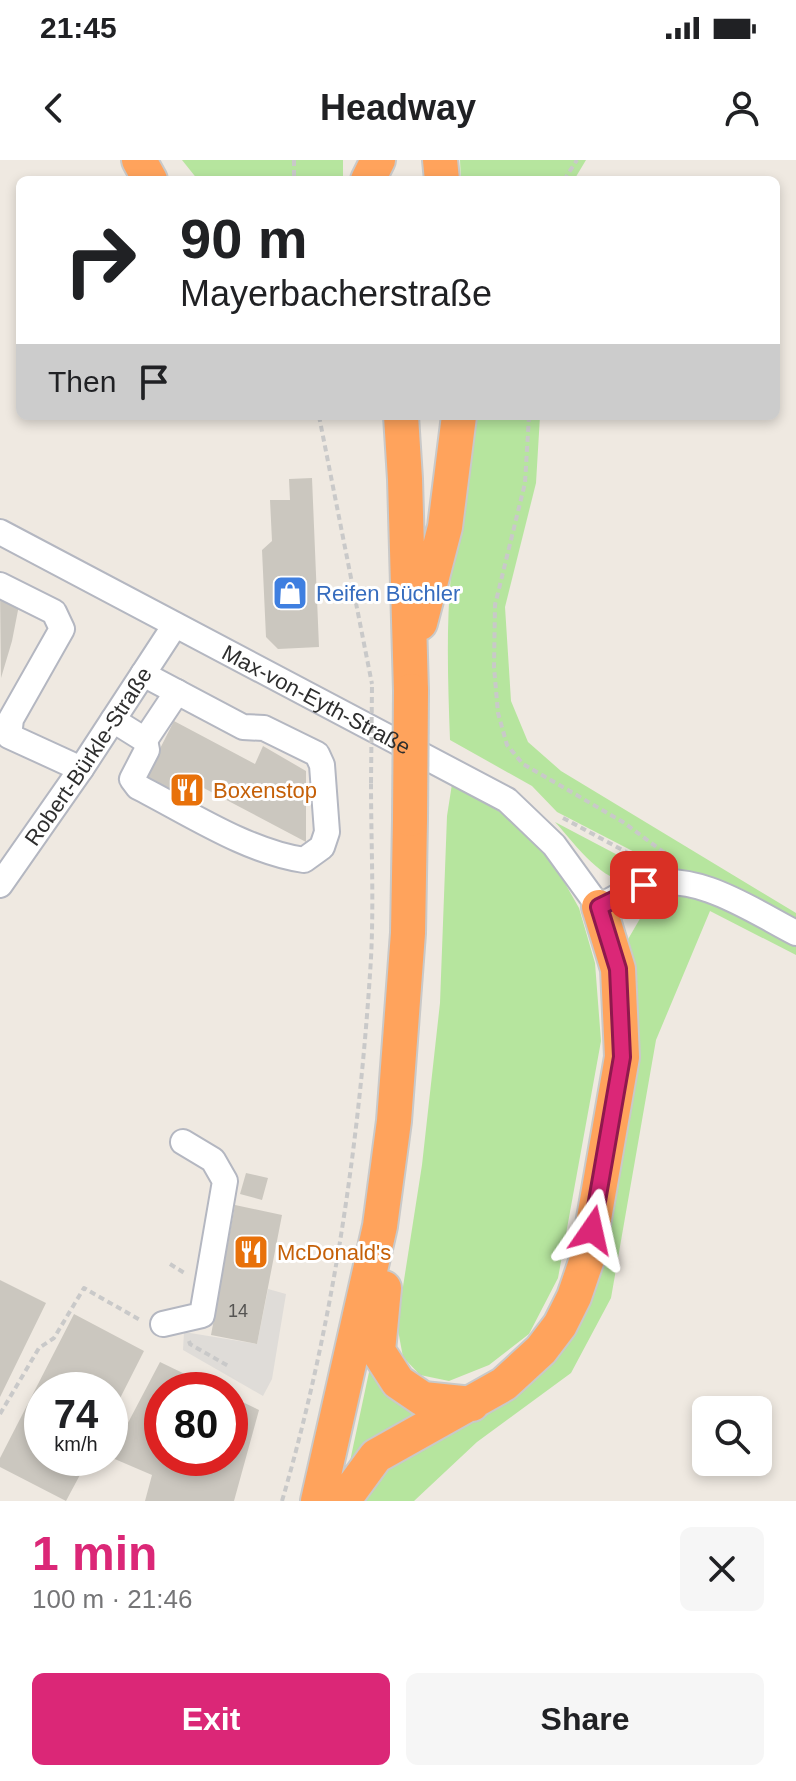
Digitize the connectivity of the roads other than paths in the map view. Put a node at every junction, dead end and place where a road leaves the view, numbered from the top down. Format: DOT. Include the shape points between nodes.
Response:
graph roads {
  1 [pos="401,420"];
  2 [pos="458,420"];
  3 [pos="0,532"];
  4 [pos="0,585"];
  5 [pos="175,625"];
  6 [pos="412,655"];
  7 [pos="143,674"];
  8 [pos="177,692"];
  9 [pos="113,720"];
  10 [pos="145,740"];
  11 [pos="81,769"];
  12 [pos="0,885"];
  13 [pos="599,907"];
  14 [pos="796,933"];
  15 [pos="183,1142"];
  16 [pos="380,1226"];
  17 [pos="157,1325"];
  18 [pos="472,1404"];
  19 [pos="318,1501"];
  20 [pos="343,1501"];
  1 -- 6 [label="highway"];
  2 -- 6 [label="highway" via="445,527"];
  3 -- 5 [label="street, Max-von-Eyth-Straße"];
  4 -- 11 [label="street" via="54,612 62,629 11,719 9,736"];
  5 -- 7 [label="street, Robert-Bürkle-Straße"];
  5 -- 13 [label="street, Max-von-Eyth-Straße" via="507,800 554,845"];
  6 -- 16 [label="highway, bridge" via="408,933"];
  7 -- 8 [label="street"];
  7 -- 9 [label="street, Robert-Bürkle-Straße"];
  8 -- 10 [label="street"];
  8 -- 10 [label="street" via="243,727 264,728 317,754 327,832 322,847 304,860 283,857 138,787 132,779 147,750"];
  9 -- 10 [label="street"];
  9 -- 11 [label="street, Robert-Bürkle-Straße"];
  11 -- 12 [label="street, Robert-Bürkle-Straße"];
  13 -- 14 [label="street" via="644,885 679,882 725,896"];
  13 -- 18 [label="highway" via="618,969 622,1057 587,1259 560,1325 541,1350"];
  15 -- 17 [label="street" via="213,1160 225,1181 202,1315"];
  16 -- 18 [label="highway" via="385,1292 378,1351 398,1382 423,1399"];
  16 -- 19 [label="highway"];
  18 -- 20 [label="highway" via="376,1456"];
}
